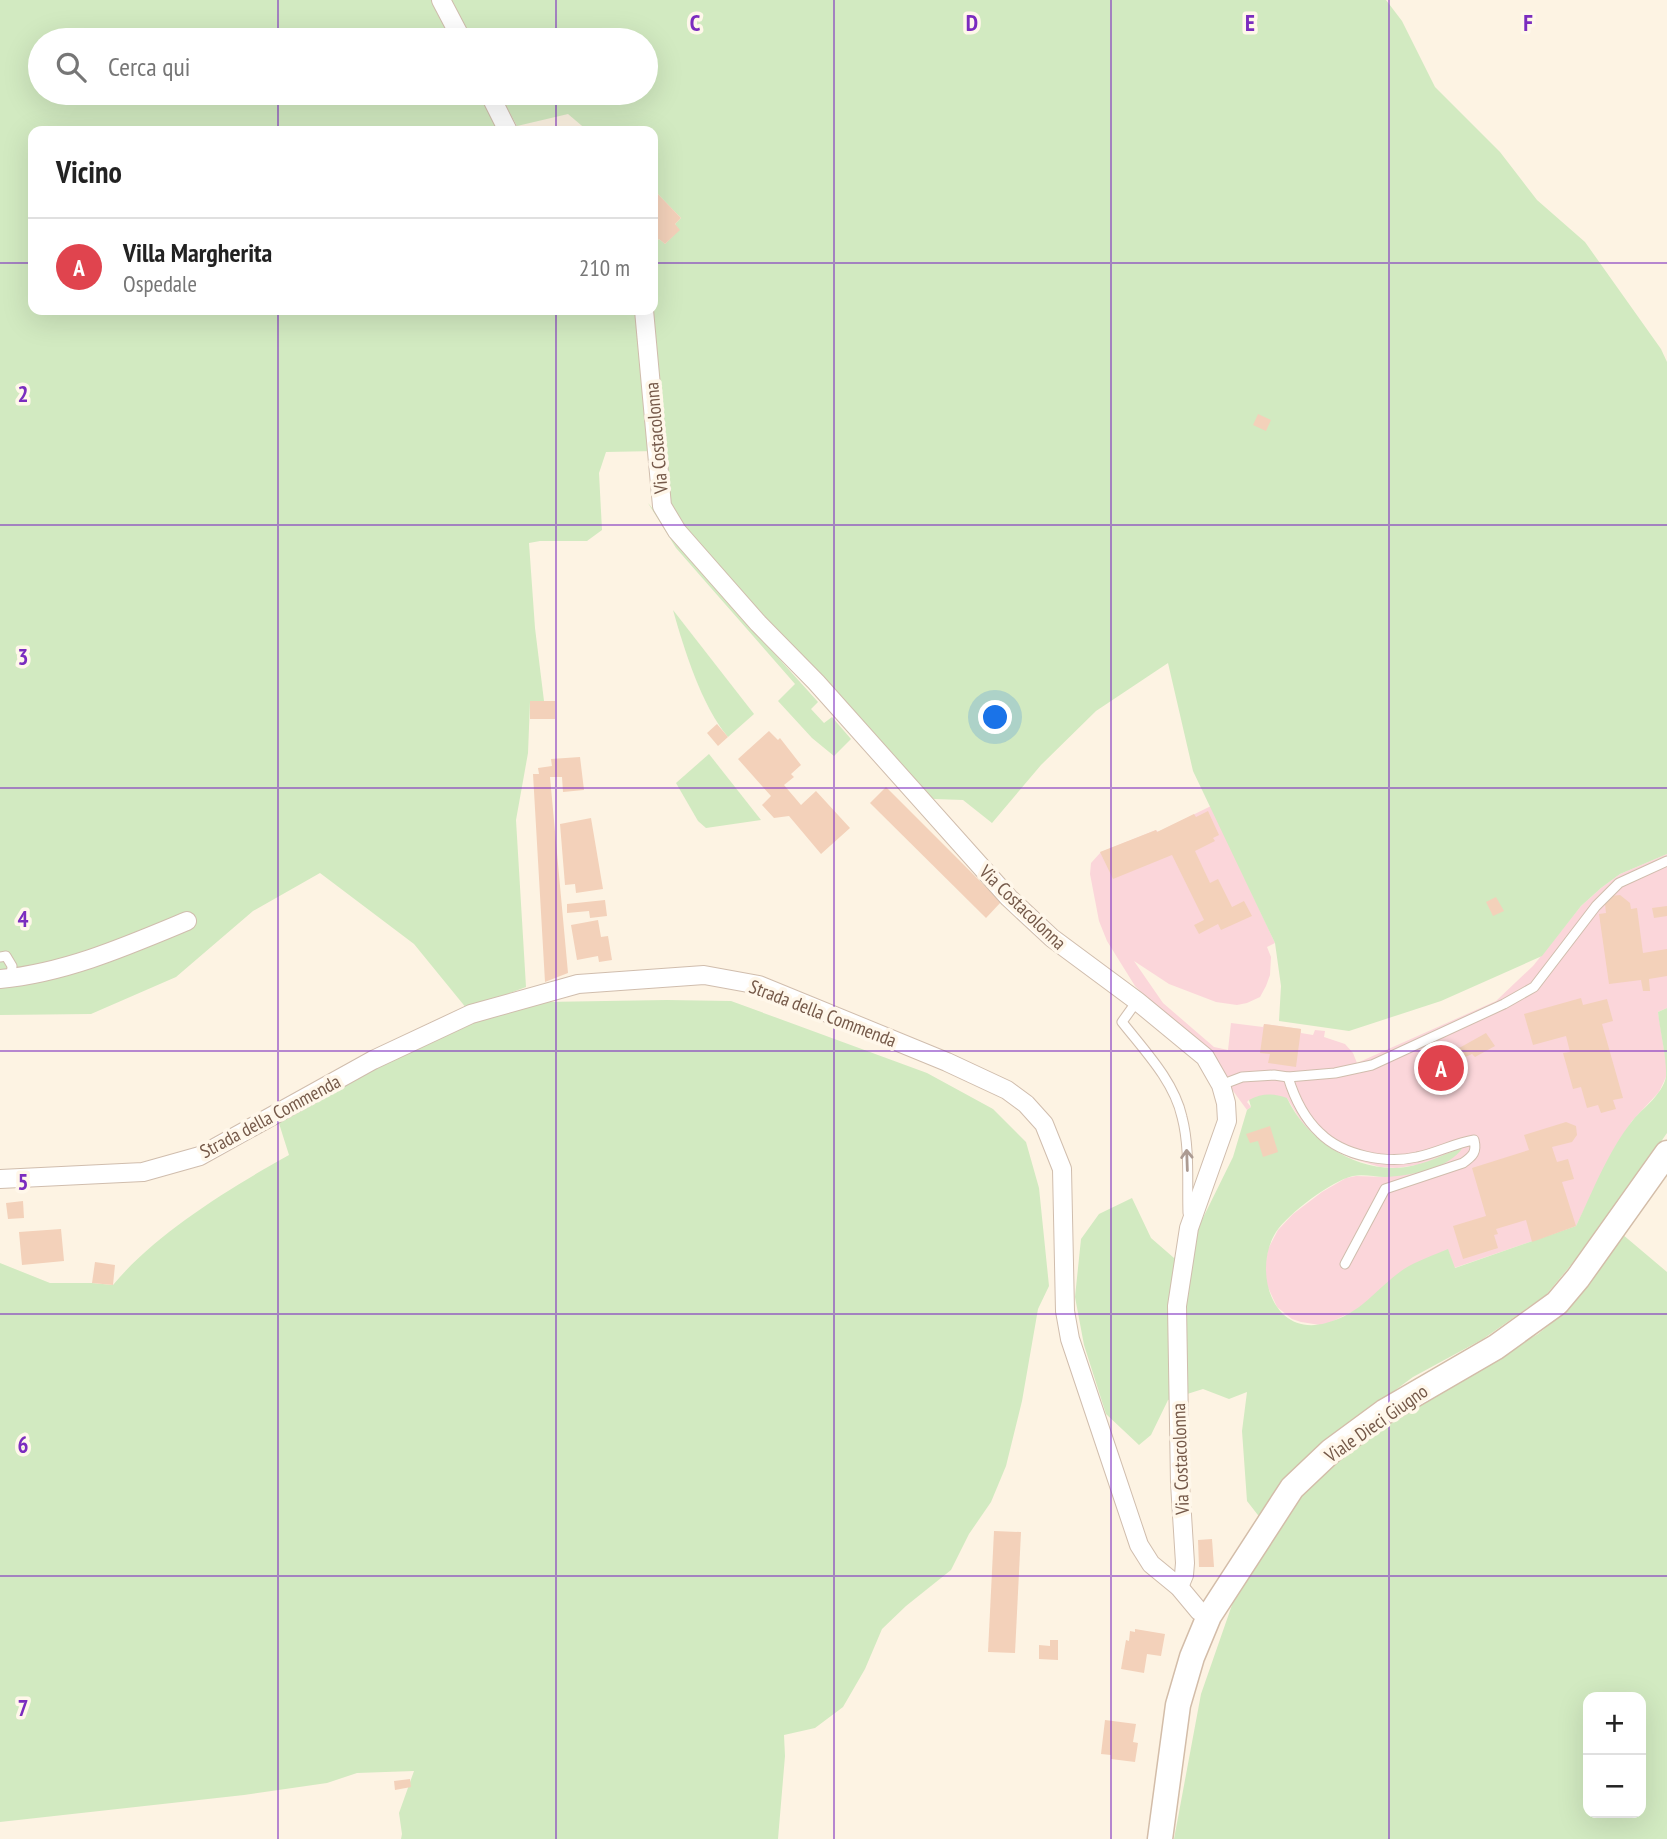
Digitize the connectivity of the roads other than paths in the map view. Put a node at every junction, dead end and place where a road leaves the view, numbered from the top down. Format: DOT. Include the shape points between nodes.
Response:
graph roads {
  1 [pos="441,0"];
  2 [pos="456,28"];
  3 [pos="495,105"];
  4 [pos="506,126"];
  5 [pos="644,315"];
  6 [pos="1667,861"];
  7 [pos="187,921"];
  8 [pos="0,957"];
  9 [pos="6,978"];
  10 [pos="1137,1001"];
  11 [pos="1288,1077"];
  12 [pos="1221,1085"];
  13 [pos="1667,1153"];
  14 [pos="0,1179"];
  15 [pos="1189,1228"];
  16 [pos="1345,1264"];
  17 [pos="1179,1587"];
  18 [pos="1209,1616"];
  19 [pos="1160,1839"];
  1 -- 2 [label="street"];
  3 -- 4 [label="street"];
  5 -- 10 [label="street, Via Costacolonna" via="662,506 677,531 1009,898 1052,938"];
  6 -- 11 [label="lane" via="1619,883 1534,987 1524,993 1372,1065"];
  7 -- 9 [label="street" via="70,965"];
  8 -- 9 [label="lane" via="6,956 12,966"];
  10 -- 12 [label="street, Via Costacolonna" via="1205,1057"];
  15 -- 10 [label="lane, one-way" via="1182,1114 1159,1070 1122,1022"];
  11 -- 12 [label="lane" via="1242,1077"];
  11 -- 16 [label="lane" via="1293,1095 1321,1135 1351,1152 1385,1159 1415,1158 1474,1140 1474,1155 1463,1163 1385,1189"];
  12 -- 15 [label="street, Via Costacolonna" via="1227,1121"];
  13 -- 18 [label="main road, Viale Dieci Giugno" via="1558,1303 1496,1347 1384,1412 1331,1451 1292,1488"];
  14 -- 17 [label="street, Strada della Commenda" via="144,1172 200,1156 373,1060 471,1014 578,984 704,975 760,985 1007,1090 1044,1125 1062,1169 1065,1311 1070,1339 1139,1545 1151,1563"];
  15 -- 17 [label="street, Via Costacolonna" via="1177,1306 1185,1563"];
  17 -- 18 [label="street, Strada della Commenda"];
  18 -- 19 [label="main road, Viale Dieci Giugno" via="1178,1705"];
}
